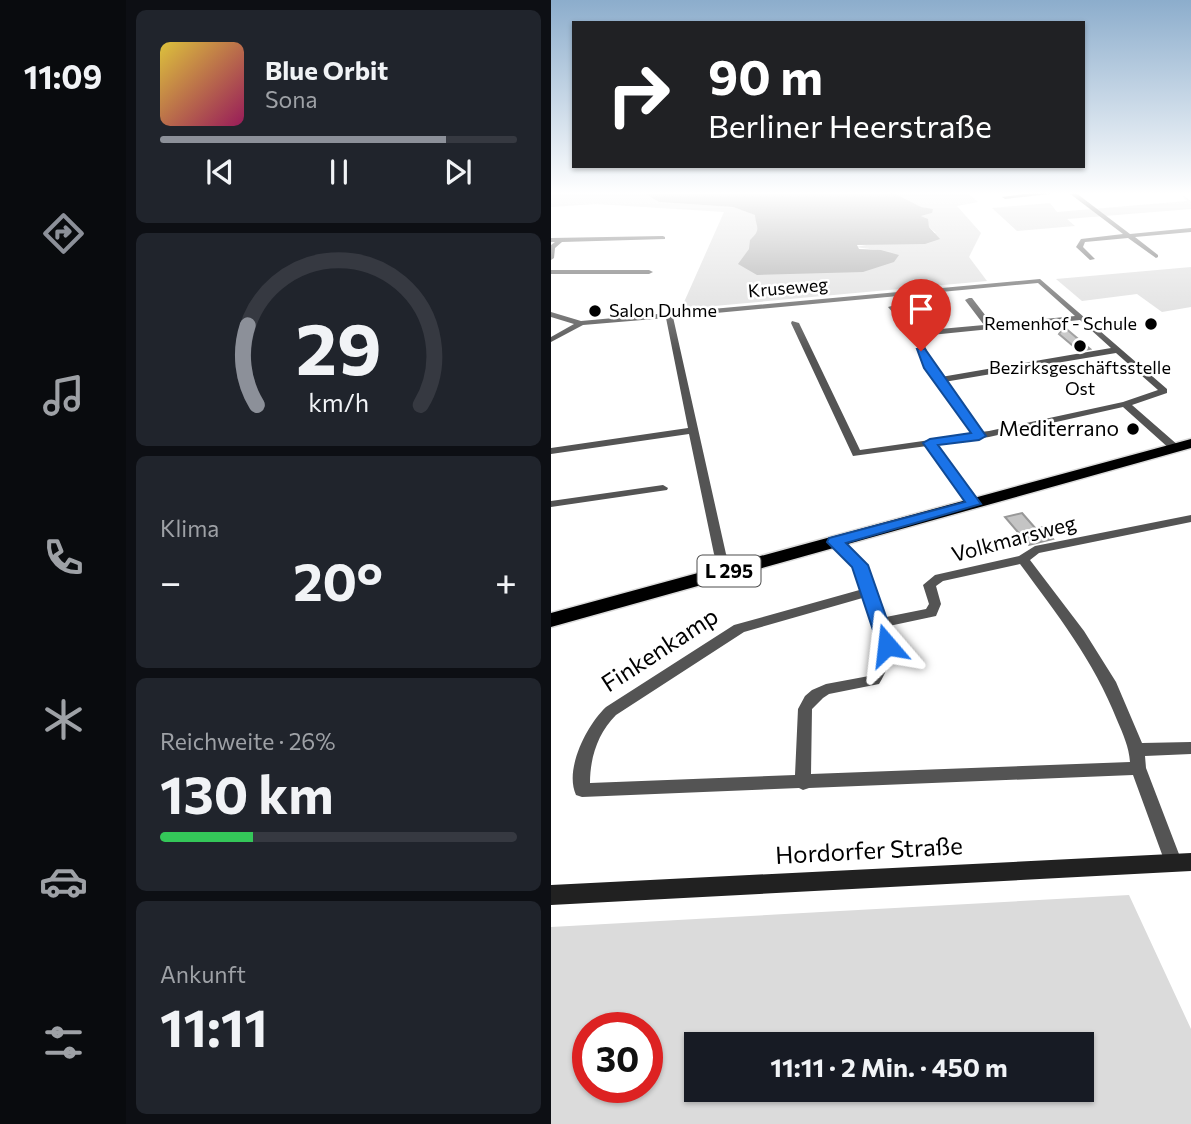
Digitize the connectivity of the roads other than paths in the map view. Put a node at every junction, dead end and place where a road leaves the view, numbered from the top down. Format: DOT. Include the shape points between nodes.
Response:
graph roads {
  1 [pos="1080,245"];
  2 [pos="1141,245"];
  3 [pos="1156,256"];
  4 [pos="1092,259"];
  5 [pos="551,272"];
  6 [pos="649,272"];
  7 [pos="969,300"];
  8 [pos="892,307"];
  9 [pos="551,314"];
  10 [pos="669,314"];
  11 [pos="1081,318"];
  12 [pos="581,323"];
  13 [pos="795,323"];
  14 [pos="990,327"];
  15 [pos="916,334"];
  16 [pos="551,340"];
  17 [pos="1117,350"];
  18 [pos="938,380"];
  19 [pos="1125,404"];
  20 [pos="695,430"];
  21 [pos="979,436"];
  22 [pos="930,443"];
  23 [pos="1191,443"];
  24 [pos="1175,448"];
  25 [pos="551,451"];
  26 [pos="663,488"];
  27 [pos="551,504"];
  28 [pos="974,504"];
  29 [pos="1191,518"];
  30 [pos="835,542"];
  31 [pos="1023,559"];
  32 [pos="728,571"];
  33 [pos="870,591"];
  34 [pos="551,620"];
  35 [pos="881,623"];
  36 [pos="1191,748"];
  37 [pos="1137,750"];
  38 [pos="1138,768"];
  39 [pos="802,783"];
  40 [pos="1182,862"];
  41 [pos="551,895"];
  1 -- 4 [label="street"];
  2 -- 3 [label="street"];
  5 -- 6 [label="street"];
  7 -- 14 [label="street"];
  8 -- 15 [label="street"];
  9 -- 12 [label="street"];
  10 -- 11 [label="street, Kruseweg" via="1040,281"];
  10 -- 12 [label="street, Kruseweg"];
  10 -- 20 [label="street"];
  11 -- 14 [label="street"];
  11 -- 17 [label="street"];
  12 -- 16 [label="street"];
  13 -- 22 [label="street" via="857,454"];
  14 -- 15 [label="street"];
  15 -- 18 [label="street"];
  17 -- 18 [label="street"];
  17 -- 19 [label="street" via="1164,391"];
  18 -- 21 [label="street"];
  19 -- 21 [label="street"];
  19 -- 24 [label="street"];
  20 -- 25 [label="street"];
  20 -- 32 [label="street" via="720,554"];
  21 -- 22 [label="street"];
  22 -- 28 [label="street"];
  23 -- 24 [label="main road, L 295"];
  24 -- 28 [label="main road, L 295"];
  26 -- 27 [label="street"];
  28 -- 30 [label="main road, L 295"];
  29 -- 31 [label="street, Volkmarsweg" via="1035,550"];
  30 -- 32 [label="main road, L 295"];
  30 -- 33 [label="street" via="860,565"];
  31 -- 35 [label="street, Volkmarsweg" via="932,581 929,590 935,607 931,613"];
  31 -- 37 [label="street" via="1105,674"];
  32 -- 34 [label="main road, L 295"];
  33 -- 35 [label="street"];
  33 -- 39 [label="street, Finkenkamp" via="751,624 714,642 603,718 591,737 580,781 582,790 592,792"];
  35 -- 39 [label="street" via="887,655 874,680 821,691 808,702"];
  36 -- 37 [label="street"];
  37 -- 38 [label="street"];
  38 -- 39 [label="street, Finkenkamp"];
  38 -- 40 [label="street"];
  40 -- 41 [label="main road, Hordorfer Straße"];
}
